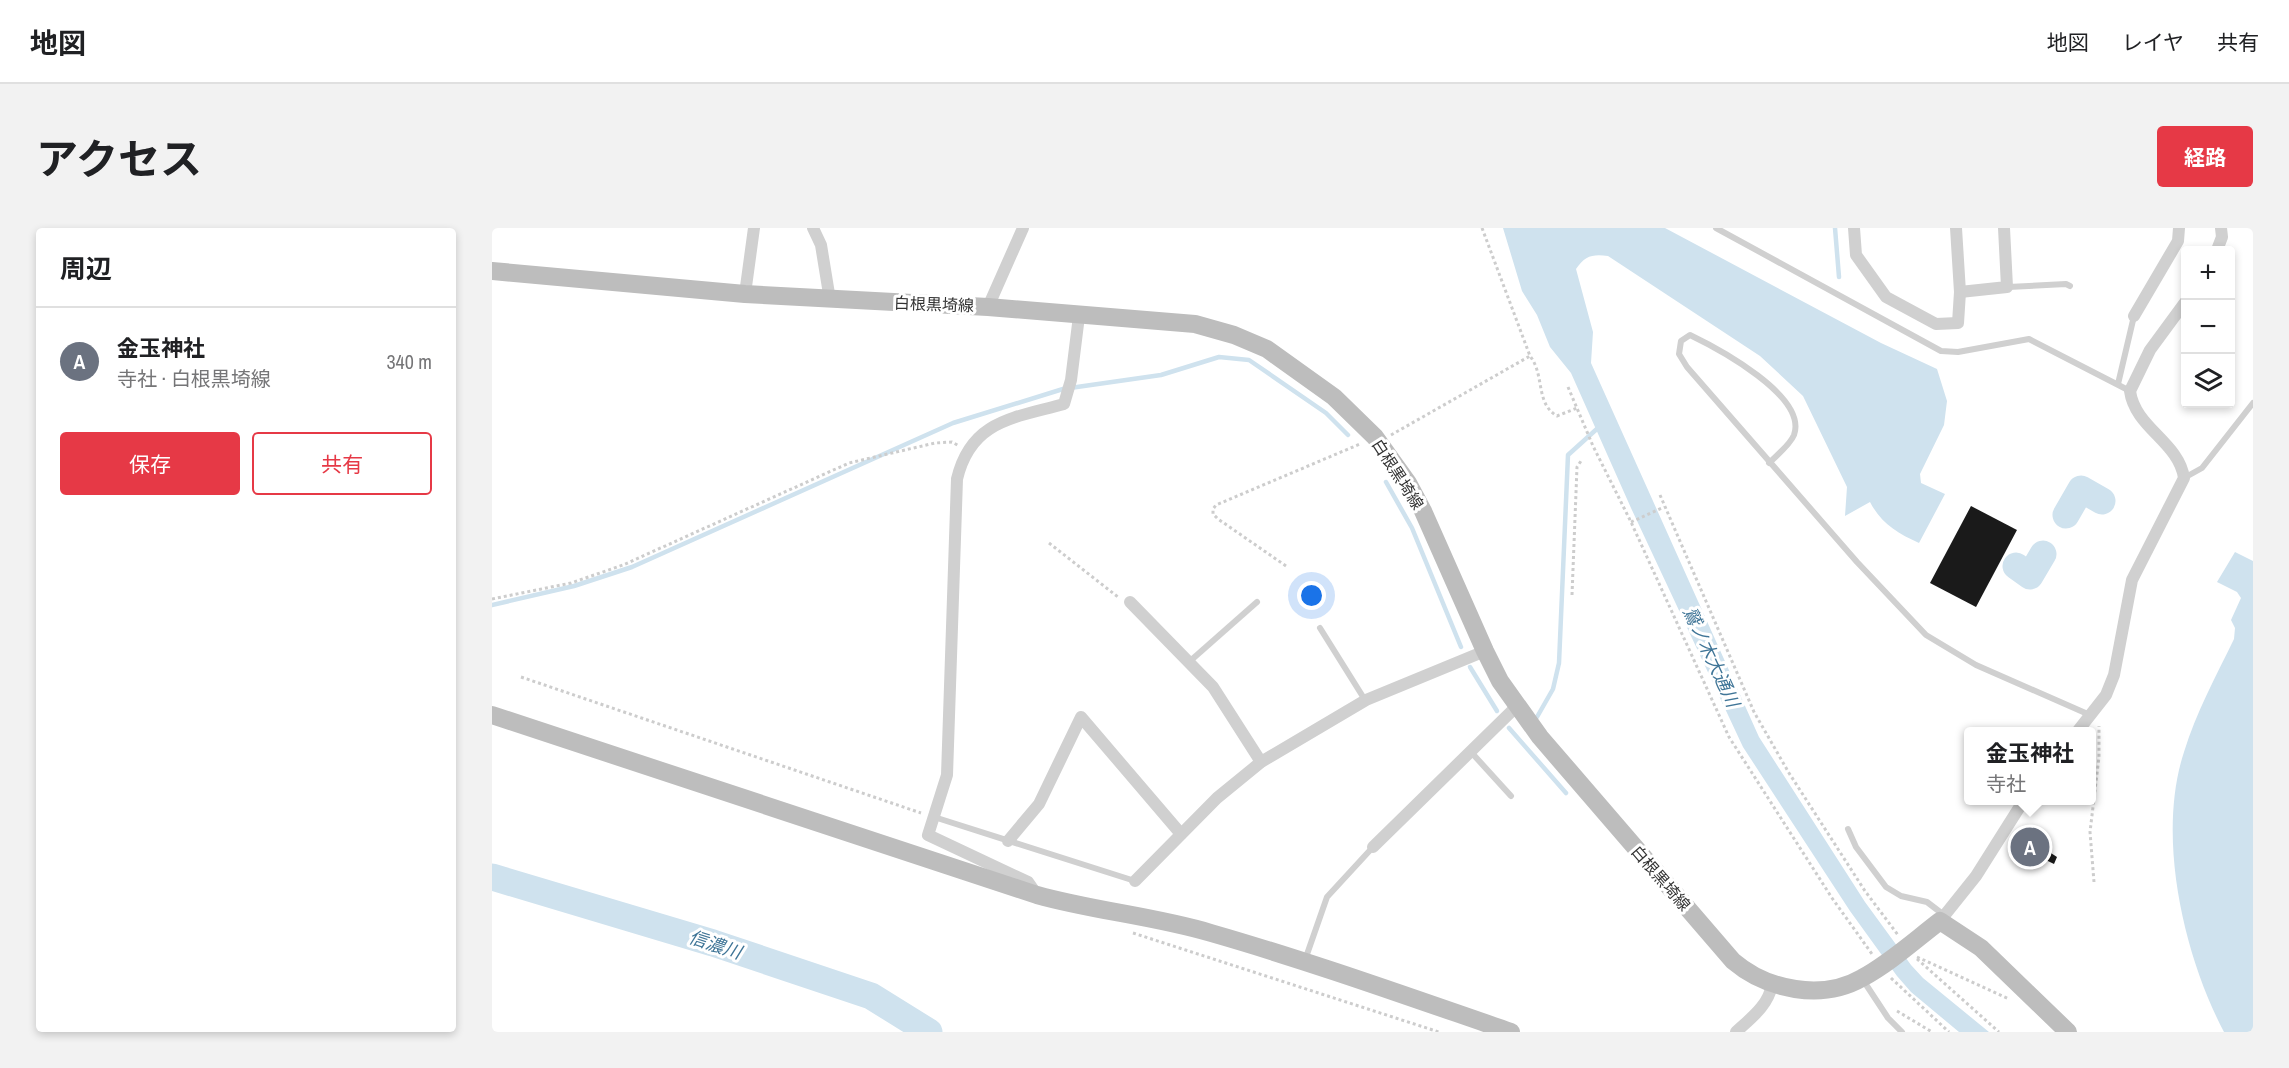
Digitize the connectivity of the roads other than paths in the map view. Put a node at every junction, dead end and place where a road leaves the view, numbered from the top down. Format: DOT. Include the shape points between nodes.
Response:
graph roads {
  1 [pos="754,228"];
  2 [pos="813,228"];
  3 [pos="1023,228"];
  4 [pos="1716,228"];
  5 [pos="1854,228"];
  6 [pos="1956,228"];
  7 [pos="2004,228"];
  8 [pos="2179,228"];
  9 [pos="2221,228"];
  10 [pos="2219,246"];
  11 [pos="492,271"];
  12 [pos="2070,286"];
  13 [pos="2007,287"];
  14 [pos="1960,292"];
  15 [pos="745,294"];
  16 [pos="830,300"];
  17 [pos="988,307"];
  18 [pos="2181,308"];
  19 [pos="1079,316"];
  20 [pos="2134,316"];
  21 [pos="2118,384"];
  22 [pos="2130,391"];
  23 [pos="2253,403"];
  24 [pos="1769,463"];
  25 [pos="2184,478"];
  26 [pos="1130,602"];
  27 [pos="1257,602"];
  28 [pos="1320,628"];
  29 [pos="1485,651"];
  30 [pos="1189,662"];
  31 [pos="1366,700"];
  32 [pos="1517,706"];
  33 [pos="492,715"];
  34 [pos="2091,715"];
  35 [pos="2081,727"];
  36 [pos="1471,752"];
  37 [pos="1262,762"];
  38 [pos="1511,796"];
  39 [pos="2021,805"];
  40 [pos="934,817"];
  41 [pos="1848,829"];
  42 [pos="1181,834"];
  43 [pos="1008,841"];
  44 [pos="1372,847"];
  45 [pos="1135,881"];
  46 [pos="1037,895"];
  47 [pos="1942,918"];
  48 [pos="1304,961"];
  49 [pos="1874,971"];
  50 [pos="1772,985"];
  51 [pos="1511,1032"];
  52 [pos="1736,1032"];
  53 [pos="1902,1032"];
  54 [pos="2068,1032"];
  1 -- 15 [label="street"];
  2 -- 16 [label="street" via="821,245"];
  3 -- 17 [label="street"];
  4 -- 21 [label="lane" via="1941,351 1958,352 2030,339"];
  5 -- 14 [label="street" via="1856,255 1886,297 1936,324 1958,323"];
  6 -- 14 [label="street"];
  7 -- 13 [label="street"];
  8 -- 20 [label="street" via="2178,241"];
  9 -- 10 [label="street"];
  11 -- 15 [label="main road, 白根黒埼線"];
  12 -- 13 [label="lane"];
  13 -- 14 [label="street"];
  15 -- 16 [label="main road, 白根黒埼線"];
  16 -- 17 [label="main road, 白根黒埼線"];
  17 -- 19 [label="main road, 白根黒埼線"];
  18 -- 22 [label="street" via="2150,350"];
  19 -- 29 [label="main road, 白根黒埼線" via="1195,324 1234,335 1267,349 1334,397 1377,440 1423,511"];
  19 -- 40 [label="street" via="1064,404 991,428 966,450 957,479 947,775"];
  20 -- 21 [label="lane"];
  21 -- 22 [label="lane"];
  22 -- 25 [label="street" via="2140,414 2178,458"];
  23 -- 25 [label="lane" via="2202,468"];
  24 -- 24 [label="lane" via="1687,367 1679,354 1681,341 1690,335 1724,351 1768,384 1790,408 1796,426 1793,437"];
  24 -- 34 [label="lane" via="1933,640 1976,665"];
  25 -- 34 [label="street" via="2132,580 2114,675 2106,695"];
  26 -- 30 [label="street"];
  27 -- 30 [label="lane"];
  28 -- 31 [label="lane"];
  29 -- 31 [label="street"];
  29 -- 32 [label="main road, 白根黒埼線"];
  30 -- 37 [label="street" via="1213,687"];
  31 -- 37 [label="street"];
  32 -- 36 [label="street"];
  32 -- 50 [label="main road, 白根黒埼線" via="1733,961"];
  33 -- 46 [label="main road"];
  34 -- 35 [label="street"];
  36 -- 38 [label="lane"];
  36 -- 44 [label="street"];
  37 -- 42 [label="street"];
  39 -- 47 [label="street" via="1983,866"];
  40 -- 43 [label="lane"];
  40 -- 46 [label="street" via="928,835 1028,882"];
  41 -- 47 [label="lane" via="1856,847 1886,887 1901,896 1928,902"];
  42 -- 43 [label="street" via="1081,717 1039,804"];
  42 -- 45 [label="street"];
  43 -- 45 [label="lane"];
  44 -- 48 [label="lane" via="1327,897"];
  46 -- 48 [label="main road" via="1209,932"];
  47 -- 49 [label="main road, 白根黒埼線"];
  47 -- 54 [label="main road" via="1981,948"];
  48 -- 51 [label="main road"];
  49 -- 50 [label="main road, 白根黒埼線" via="1848,985 1831,988"];
  49 -- 53 [label="lane" via="1875,998"];
  50 -- 52 [label="street" via="1764,1005"];
}
